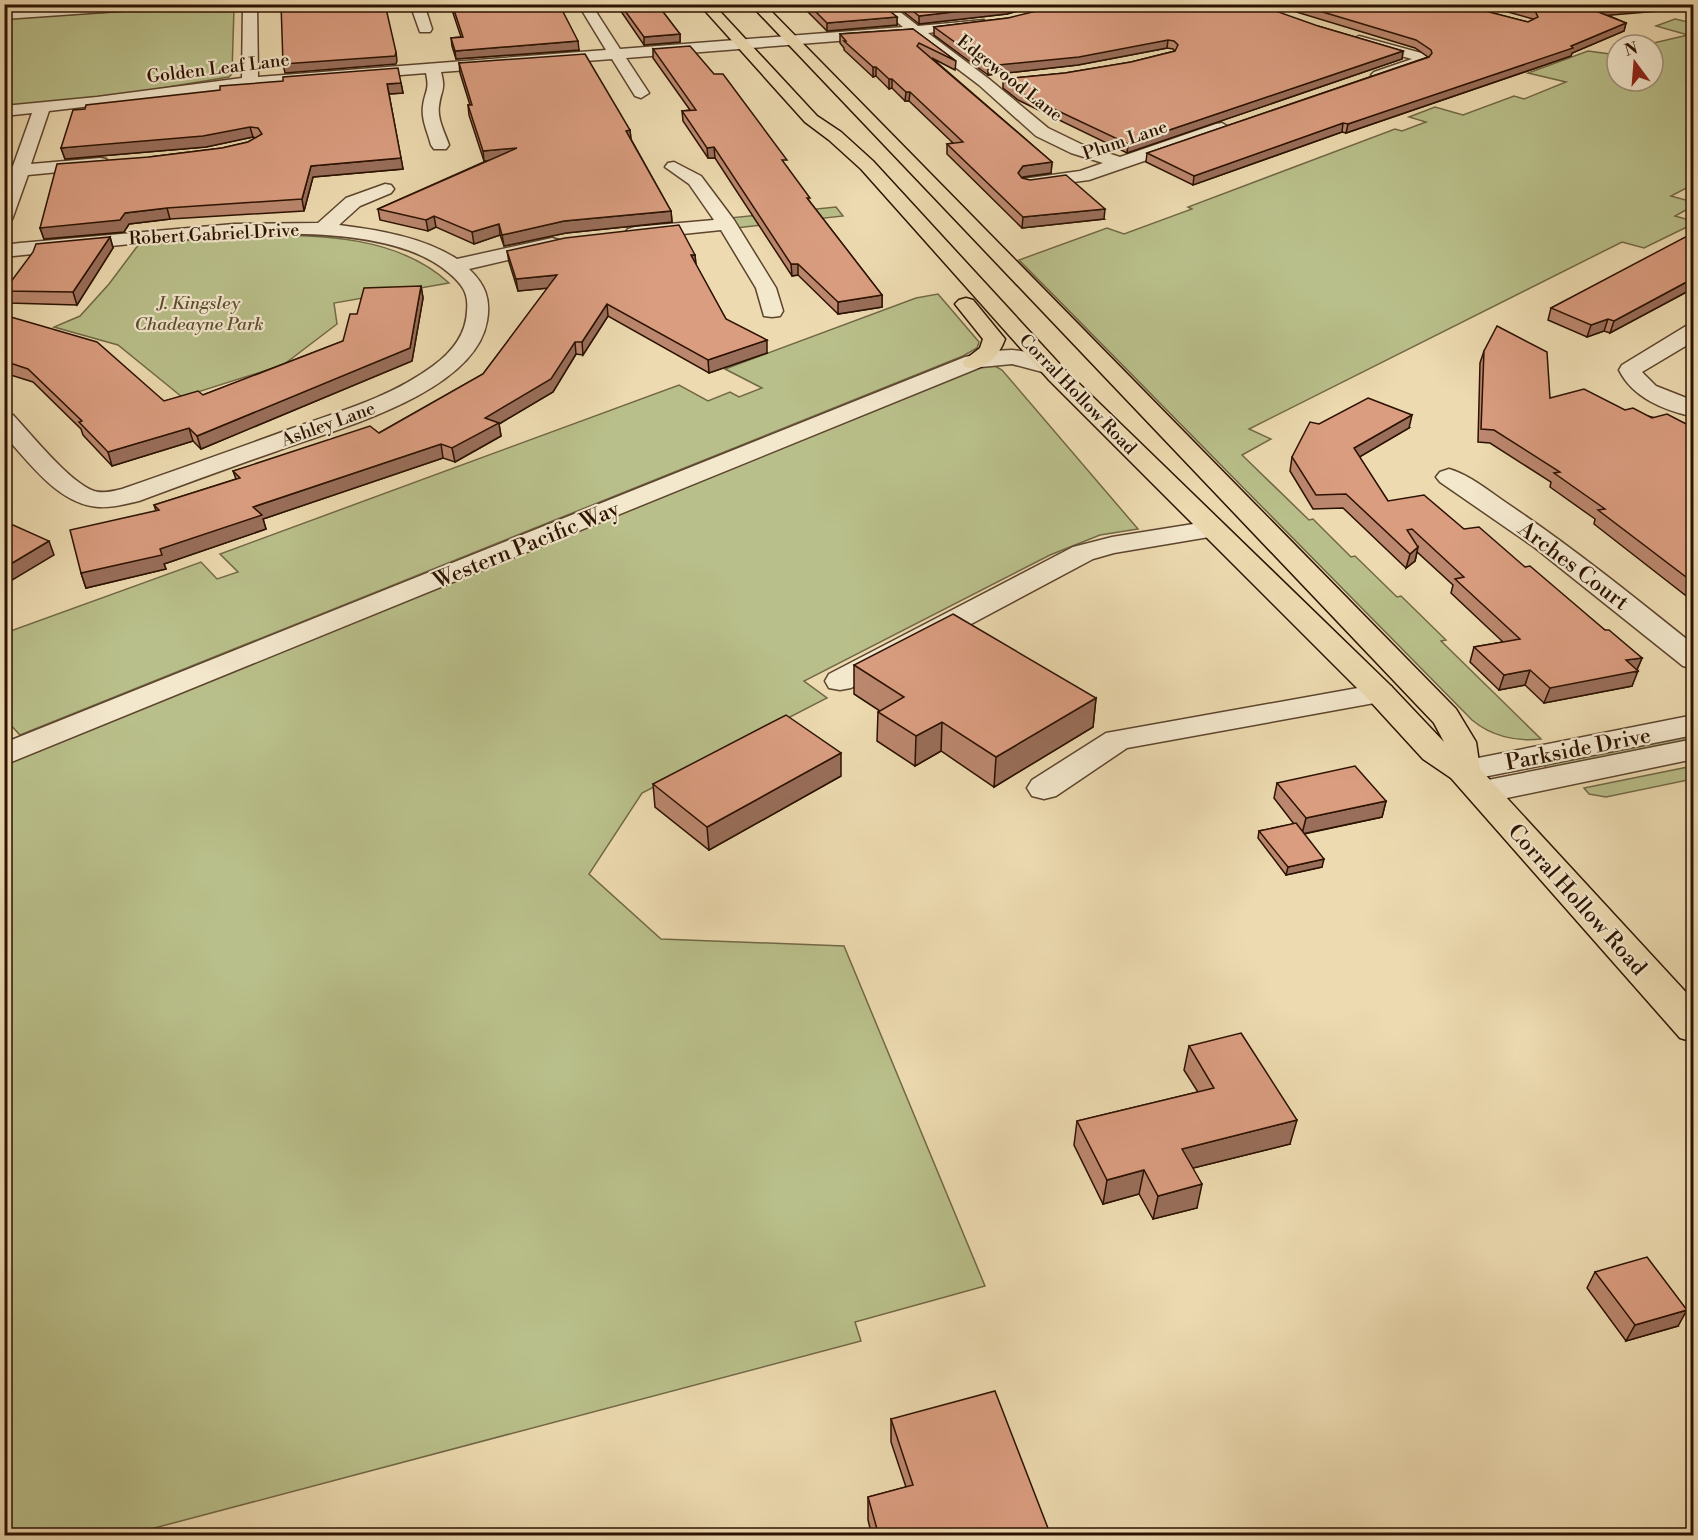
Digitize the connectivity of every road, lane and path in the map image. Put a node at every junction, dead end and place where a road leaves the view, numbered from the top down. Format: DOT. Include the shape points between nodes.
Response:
graph roads {
  1 [pos="161,4"];
  2 [pos="249,4"];
  3 [pos="417,4"];
  4 [pos="584,4"];
  5 [pos="705,4"];
  6 [pos="756,4"];
  7 [pos="881,4"];
  8 [pos="4,15"];
  9 [pos="995,21"];
  10 [pos="425,28"];
  11 [pos="914,30"];
  12 [pos="1344,36"];
  13 [pos="790,39"];
  14 [pos="741,43"];
  15 [pos="615,53"];
  16 [pos="432,68"];
  17 [pos="1368,79"];
  18 [pos="1008,80"];
  19 [pos="250,82"];
  20 [pos="984,82"];
  21 [pos="641,93"];
  22 [pos="42,108"];
  23 [pos="4,111"];
  24 [pos="811,119"];
  25 [pos="1243,121"];
  26 [pos="440,145"];
  27 [pos="117,162"];
  28 [pos="1119,163"];
  29 [pos="674,167"];
  30 [pos="13,171"];
  31 [pos="1029,183"];
  32 [pos="385,189"];
  33 [pos="4,217"];
  34 [pos="727,224"];
  35 [pos="323,229"];
  36 [pos="620,234"];
  37 [pos="566,241"];
  38 [pos="4,251"];
  39 [pos="930,263"];
  40 [pos="454,266"];
  41 [pos="953,290"];
  42 [pos="772,311"];
  43 [pos="1694,331"];
  44 [pos="973,362"];
  45 [pos="1050,368"];
  46 [pos="1140,400"];
  47 [pos="1089,407"];
  48 [pos="1694,410"];
  49 [pos="4,420"];
  50 [pos="1449,477"];
  51 [pos="1212,529"];
  52 [pos="1694,660"];
  53 [pos="840,681"];
  54 [pos="1380,693"];
  55 [pos="1694,725"];
  56 [pos="1694,749"];
  57 [pos="4,755"];
  58 [pos="1473,782"];
  59 [pos="1044,788"];
  60 [pos="1694,1027"];
  1 -- 8 [label="street"];
  2 -- 19 [label="street"];
  3 -- 10 [label="street"];
  4 -- 15 [label="street"];
  5 -- 14 [label="main road, Corral Hollow Road"];
  6 -- 13 [label="main road, Corral Hollow Road"];
  7 -- 11 [label="street, Edgewood Lane"];
  9 -- 11 [label="street, Golden Leaf Lane"];
  11 -- 13 [label="street, Golden Leaf Lane"];
  11 -- 20 [label="street, Edgewood Lane"];
  12 -- 17 [label="street" via="1420,57 1418,62"];
  13 -- 14 [label="street, Golden Leaf Lane"];
  13 -- 46 [label="main road, Corral Hollow Road"];
  14 -- 15 [label="street, Golden Leaf Lane"];
  14 -- 24 [label="main road, Corral Hollow Road"];
  15 -- 16 [label="street, Golden Leaf Lane"];
  15 -- 21 [label="street"];
  16 -- 19 [label="street, Golden Leaf Lane"];
  16 -- 26 [label="street" via="437,87 431,115"];
  18 -- 20 [label="street"];
  19 -- 22 [label="street, Golden Leaf Lane"];
  20 -- 28 [label="street, Edgewood Lane" via="1042,132"];
  22 -- 23 [label="street, Golden Leaf Lane"];
  22 -- 30 [label="street"];
  24 -- 39 [label="main road" via="830,147"];
  24 -- 45 [label="main road, Corral Hollow Road" via="867,165"];
  25 -- 28 [label="street, Plum Lane"];
  27 -- 30 [label="street"];
  28 -- 31 [label="street, Plum Lane" via="1083,176"];
  29 -- 34 [label="street" via="695,180"];
  30 -- 33 [label="street"];
  32 -- 35 [label="street" via="353,202"];
  34 -- 36 [label="street"];
  34 -- 42 [label="street" via="766,288"];
  35 -- 38 [label="street, Robert Gabriel Drive" via="234,229"];
  35 -- 40 [label="street, Robert Gabriel Drive" via="411,245"];
  37 -- 40 [label="street"];
  40 -- 49 [label="street, Ashley Lane" via="478,296 477,325 465,348 416,389 130,495 109,500 88,498 67,485"];
  41 -- 44 [label="main road" via="994,339 990,351"];
  43 -- 48 [label="street" via="1630,370 1633,379 1653,393"];
  44 -- 45 [label="street, Western Pacific Way" via="1013,357"];
  44 -- 57 [label="street, Western Pacific Way"];
  45 -- 47 [label="main road, Corral Hollow Road"];
  46 -- 47 [label="main road" via="1119,408"];
  46 -- 58 [label="main road, Corral Hollow Road" via="1445,716 1462,742"];
  47 -- 51 [label="main road, Corral Hollow Road"];
  50 -- 52 [label="street, Arches Court" via="1587,572"];
  51 -- 53 [label="street" via="1112,545 1083,554"];
  51 -- 54 [label="main road, Corral Hollow Road"];
  54 -- 58 [label="main road, Corral Hollow Road" via="1435,752"];
  54 -- 59 [label="street" via="1117,740"];
  55 -- 58 [label="street, Parkside Drive"];
  56 -- 58 [label="street, Parkside Drive"];
  58 -- 60 [label="main road, Corral Hollow Road"];
}
